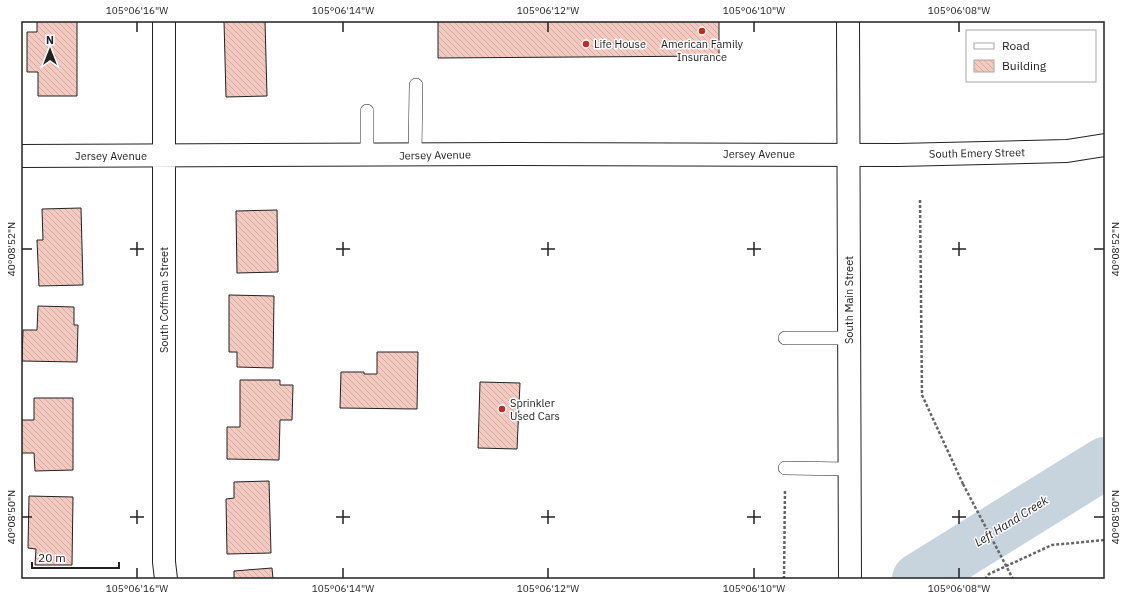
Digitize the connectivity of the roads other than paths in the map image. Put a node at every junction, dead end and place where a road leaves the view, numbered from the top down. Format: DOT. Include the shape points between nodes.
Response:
graph roads {
  1 [pos="164,21"];
  2 [pos="848,21"];
  3 [pos="416,85"];
  4 [pos="366,111"];
  5 [pos="1105,145"];
  6 [pos="366,155"];
  7 [pos="415,155"];
  8 [pos="848,155"];
  9 [pos="21,156"];
  10 [pos="164,156"];
  11 [pos="785,338"];
  12 [pos="849,338"];
  13 [pos="785,468"];
  14 [pos="849,469"];
  15 [pos="850,569"];
  16 [pos="166,579"];
  1 -- 10 [label="street, South Coffman Street"];
  2 -- 8 [label="street, South Main Street"];
  3 -- 7 [label="lane"];
  4 -- 6 [label="lane"];
  5 -- 8 [label="street, South Emery Street" via="1066,151"];
  6 -- 7 [label="street, Jersey Avenue"];
  6 -- 10 [label="street, Jersey Avenue"];
  7 -- 8 [label="street, Jersey Avenue"];
  8 -- 12 [label="street, South Main Street"];
  9 -- 10 [label="street, Jersey Avenue"];
  10 -- 16 [label="street, South Coffman Street"];
  11 -- 12 [label="lane"];
  12 -- 14 [label="street, South Main Street"];
  13 -- 14 [label="lane"];
  14 -- 15 [label="street, South Main Street"];
}
